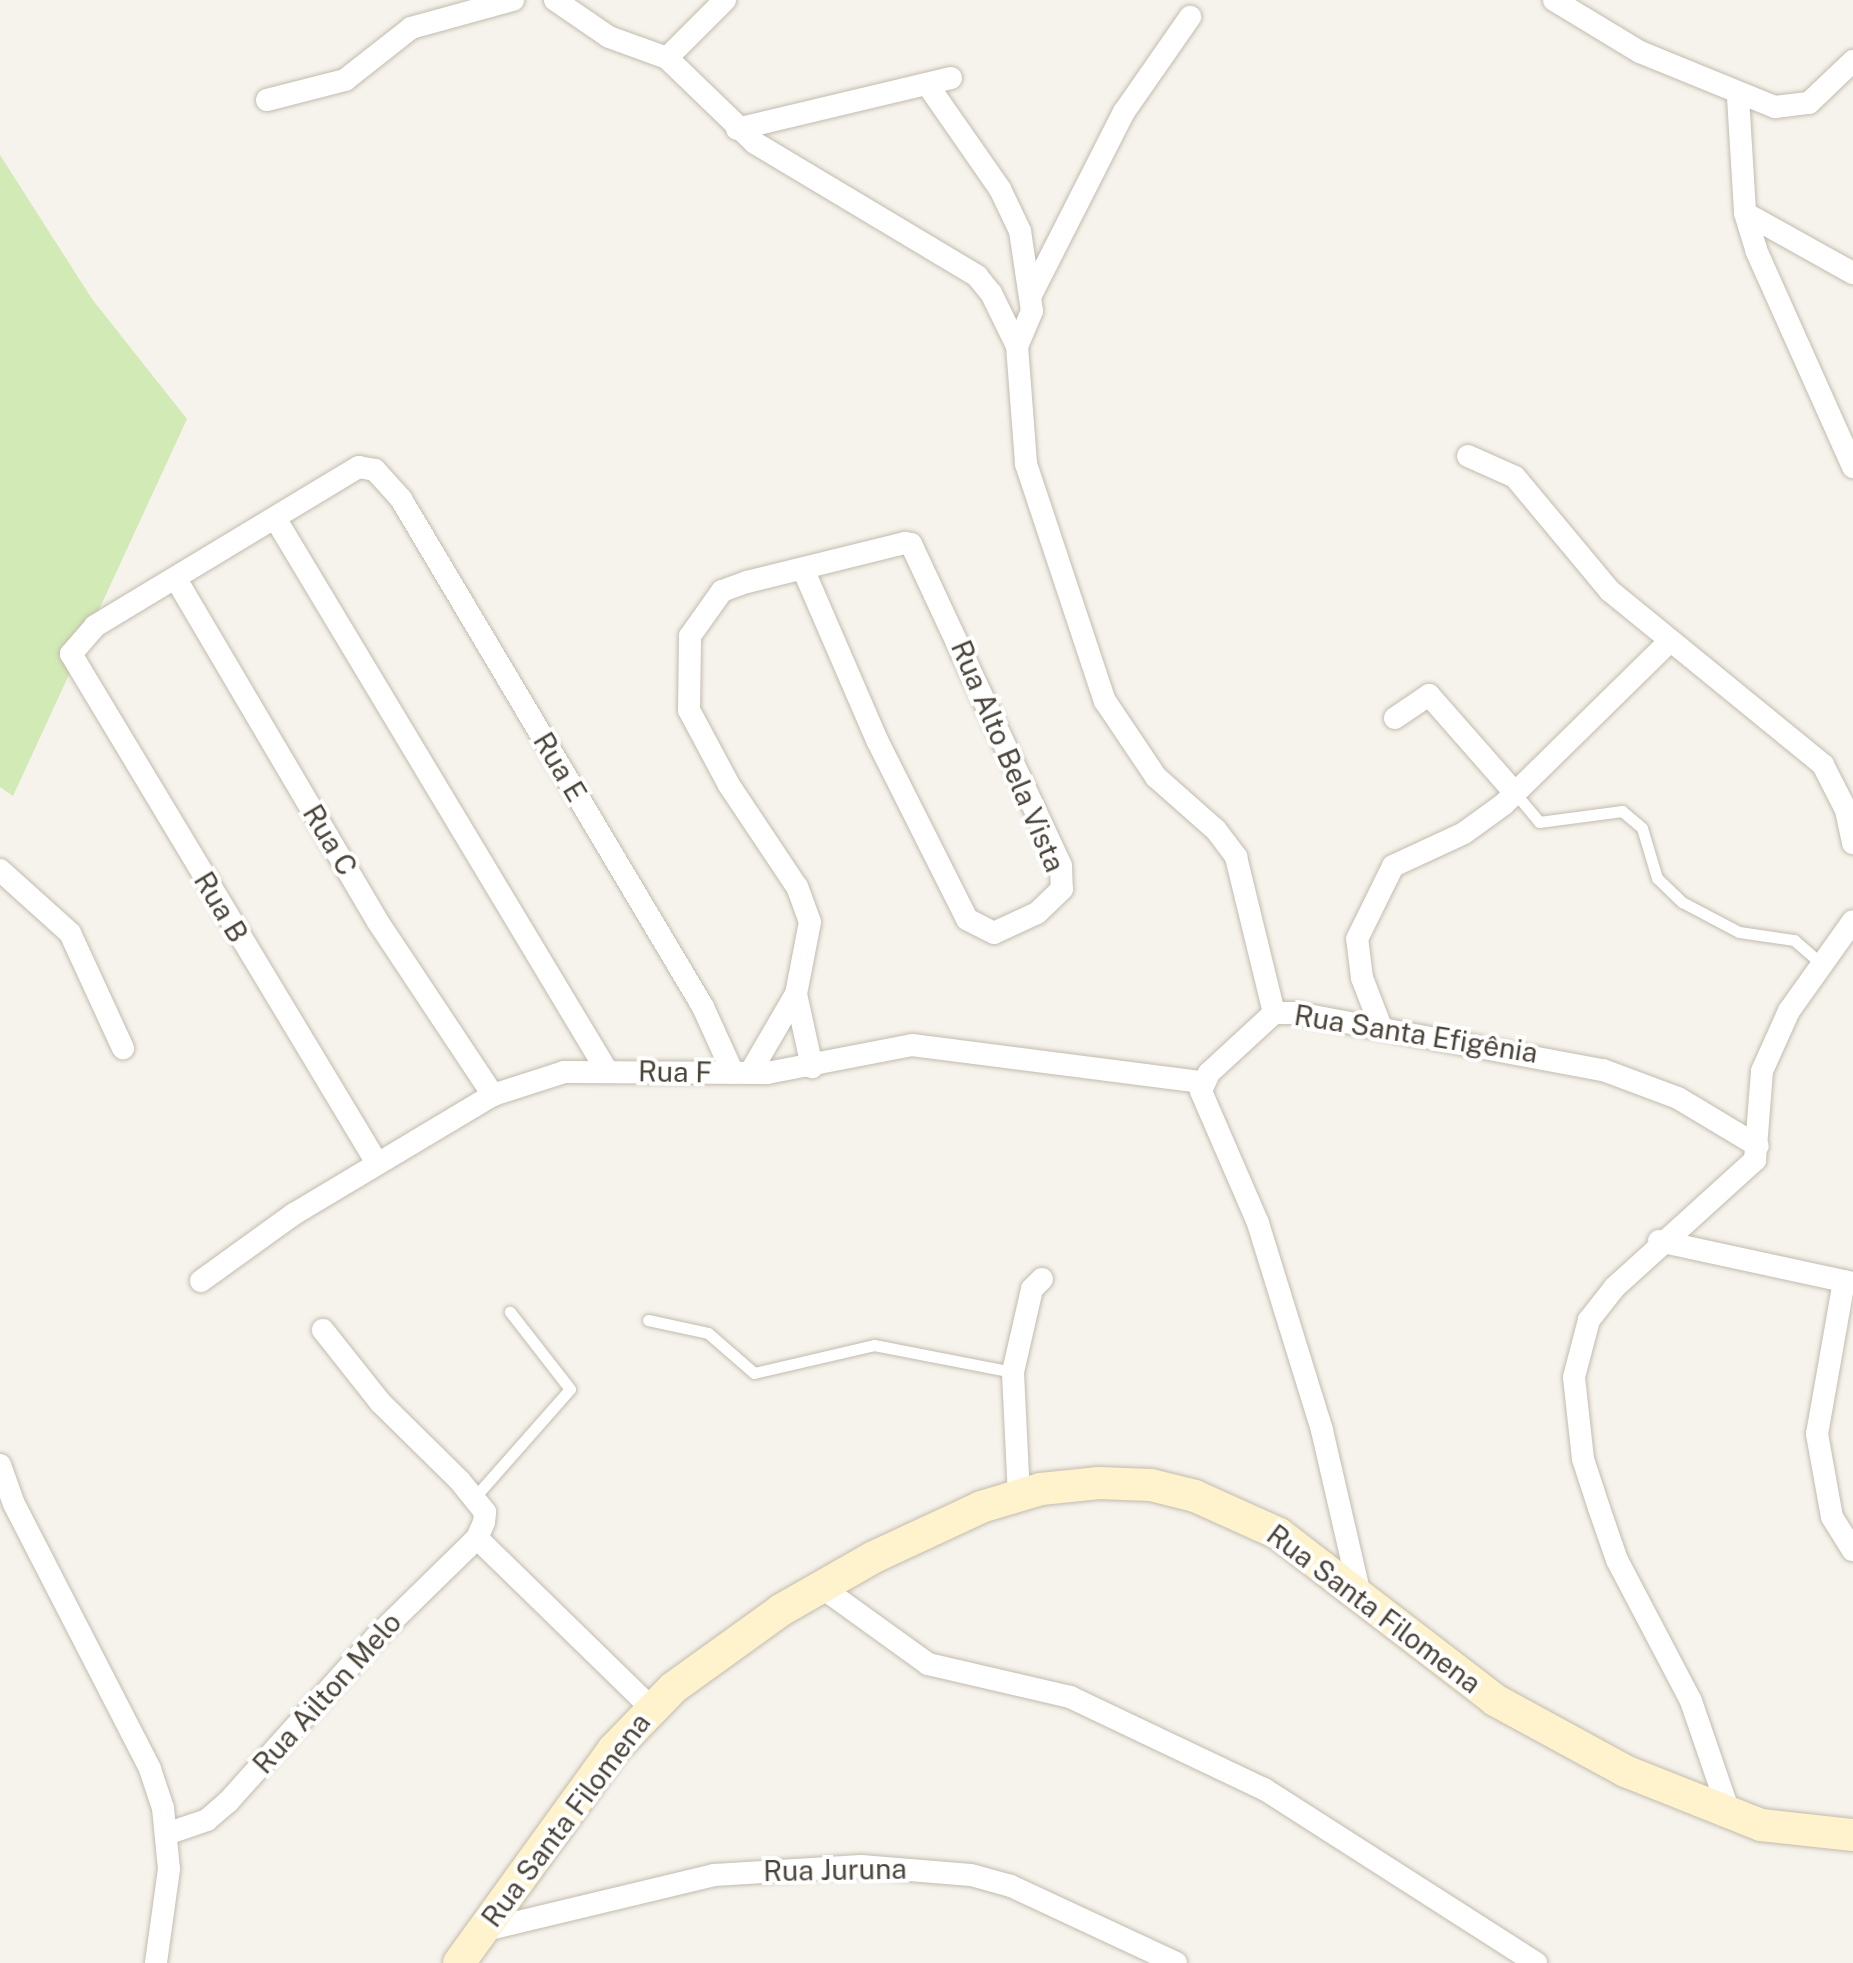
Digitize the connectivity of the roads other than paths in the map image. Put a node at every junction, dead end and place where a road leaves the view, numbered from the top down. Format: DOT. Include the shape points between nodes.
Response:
graph roads {
  1 [pos="514,0"];
  2 [pos="555,0"];
  3 [pos="725,0"];
  4 [pos="1554,0"];
  5 [pos="1190,18"];
  6 [pos="667,58"];
  7 [pos="1853,61"];
  8 [pos="951,78"];
  9 [pos="927,84"];
  10 [pos="1738,97"];
  11 [pos="266,100"];
  12 [pos="746,136"];
  13 [pos="1745,213"];
  14 [pos="1853,273"];
  15 [pos="1032,293"];
  16 [pos="1017,346"];
  17 [pos="1468,456"];
  18 [pos="1853,467"];
  19 [pos="275,518"];
  20 [pos="803,569"];
  21 [pos="176,579"];
  22 [pos="1668,643"];
  23 [pos="1394,718"];
  24 [pos="1515,792"];
  25 [pos="1853,844"];
  26 [pos="0,870"];
  27 [pos="1853,921"];
  28 [pos="1823,964"];
  29 [pos="796,994"];
  30 [pos="1274,1013"];
  31 [pos="1381,1027"];
  32 [pos="123,1048"];
  33 [pos="812,1067"];
  34 [pos="606,1071"];
  35 [pos="741,1073"];
  36 [pos="1202,1082"];
  37 [pos="493,1095"];
  38 [pos="1758,1146"];
  39 [pos="377,1163"];
  40 [pos="1659,1241"];
  41 [pos="1042,1279"];
  42 [pos="201,1282"];
  43 [pos="1849,1282"];
  44 [pos="510,1312"];
  45 [pos="648,1320"];
  46 [pos="323,1330"];
  47 [pos="1013,1372"];
  48 [pos="0,1465"];
  49 [pos="1019,1496"];
  50 [pos="474,1498"];
  51 [pos="7,1505"];
  52 [pos="477,1538"];
  53 [pos="1853,1550"];
  54 [pos="820,1586"];
  55 [pos="1360,1595"];
  56 [pos="651,1708"];
  57 [pos="1730,1815"];
  58 [pos="169,1833"];
  59 [pos="1853,1834"];
  60 [pos="481,1931"];
  61 [pos="156,1963"];
  62 [pos="458,1963"];
  63 [pos="1176,1963"];
  64 [pos="1536,1963"];
  1 -- 11 [label="street" via="412,28 345,80"];
  2 -- 6 [label="street" via="610,38"];
  3 -- 6 [label="street"];
  4 -- 10 [label="street" via="1584,23"];
  5 -- 15 [label="street" via="1124,112"];
  6 -- 12 [label="street"];
  7 -- 10 [label="street" via="1809,103 1775,107"];
  8 -- 9 [label="street"];
  9 -- 12 [label="street"];
  9 -- 15 [label="street" via="1011,207"];
  10 -- 13 [label="street"];
  12 -- 16 [label="street" via="862,213 977,276"];
  13 -- 14 [label="street"];
  13 -- 18 [label="street"];
  15 -- 16 [label="street"];
  16 -- 30 [label="street" via="1026,464 1105,701 1156,778 1216,830 1236,857"];
  17 -- 22 [label="street" via="1515,477 1610,591"];
  19 -- 21 [label="street"];
  19 -- 34 [label="street"];
  19 -- 35 [label="street, Rua E" via="344,474 375,470 401,499"];
  20 -- 20 [label="street, Rua Alto Bela Vista" via="905,543 919,551 1061,866 1055,900 994,933 967,919 876,740"];
  20 -- 29 [label="street, Rua Alto Bela Vista" via="747,582 709,604 690,636 685,678 704,742 807,907 808,946"];
  21 -- 37 [label="street, Rua C" via="378,922"];
  21 -- 39 [label="street, Rua B" via="95,626 72,648 77,669"];
  22 -- 24 [label="street"];
  22 -- 25 [label="street" via="1823,766 1846,810"];
  23 -- 24 [label="street" via="1429,695"];
  24 -- 28 [label="lane" via="1539,822 1622,811 1642,828 1657,878 1682,902 1718,915 1739,932 1794,940"];
  24 -- 31 [label="street" via="1464,832 1393,866 1357,939 1362,978"];
  26 -- 32 [label="street" via="70,933"];
  27 -- 28 [label="street"];
  28 -- 38 [label="street" via="1789,1011 1762,1071"];
  29 -- 33 [label="street"];
  29 -- 35 [label="street"];
  30 -- 31 [label="street, Rua Santa Efigênia"];
  30 -- 36 [label="street, Rua Santa Efigênia"];
  31 -- 38 [label="street, Rua Santa Efigênia" via="1603,1070 1678,1098"];
  33 -- 35 [label="street, Rua F"];
  33 -- 36 [label="street, Rua F" via="912,1045"];
  34 -- 35 [label="street, Rua F"];
  34 -- 37 [label="street, Rua F" via="532,1079"];
  36 -- 55 [label="street" via="1258,1223 1322,1430"];
  37 -- 39 [label="street, Rua F"];
  38 -- 40 [label="street" via="1750,1166"];
  39 -- 42 [label="street, Rua F"];
  40 -- 43 [label="street"];
  40 -- 57 [label="street" via="1589,1320 1574,1377 1577,1416 1583,1459 1618,1560 1691,1701"];
  41 -- 47 [label="street" via="1032,1290"];
  43 -- 53 [label="street" via="1818,1434 1832,1517"];
  44 -- 50 [label="lane" via="570,1389"];
  45 -- 47 [label="lane" via="708,1333 754,1372 874,1345"];
  46 -- 50 [label="street" via="370,1391"];
  47 -- 49 [label="street"];
  48 -- 51 [label="street"];
  49 -- 54 [label="main road, Rua Santa Filomena" via="980,1507"];
  49 -- 55 [label="main road, Rua Santa Filomena" via="1099,1482 1195,1496 1279,1534"];
  50 -- 52 [label="street" via="485,1512"];
  51 -- 58 [label="street" via="150,1769"];
  52 -- 56 [label="street"];
  52 -- 58 [label="street, Rua Ailton Melo" via="376,1636 228,1802 207,1820"];
  54 -- 56 [label="main road, Rua Santa Filomena"];
  54 -- 64 [label="street" via="928,1664 1070,1697 1264,1789"];
  55 -- 57 [label="main road, Rua Santa Filomena" via="1554,1736"];
  56 -- 60 [label="main road, Rua Santa Filomena"];
  57 -- 59 [label="main road, Rua Santa Filomena" via="1794,1832"];
  58 -- 61 [label="street"];
  60 -- 62 [label="main road, Rua Santa Filomena"];
  60 -- 63 [label="street, Rua Juruna" via="714,1875 861,1866 971,1875 1011,1886"];
}
